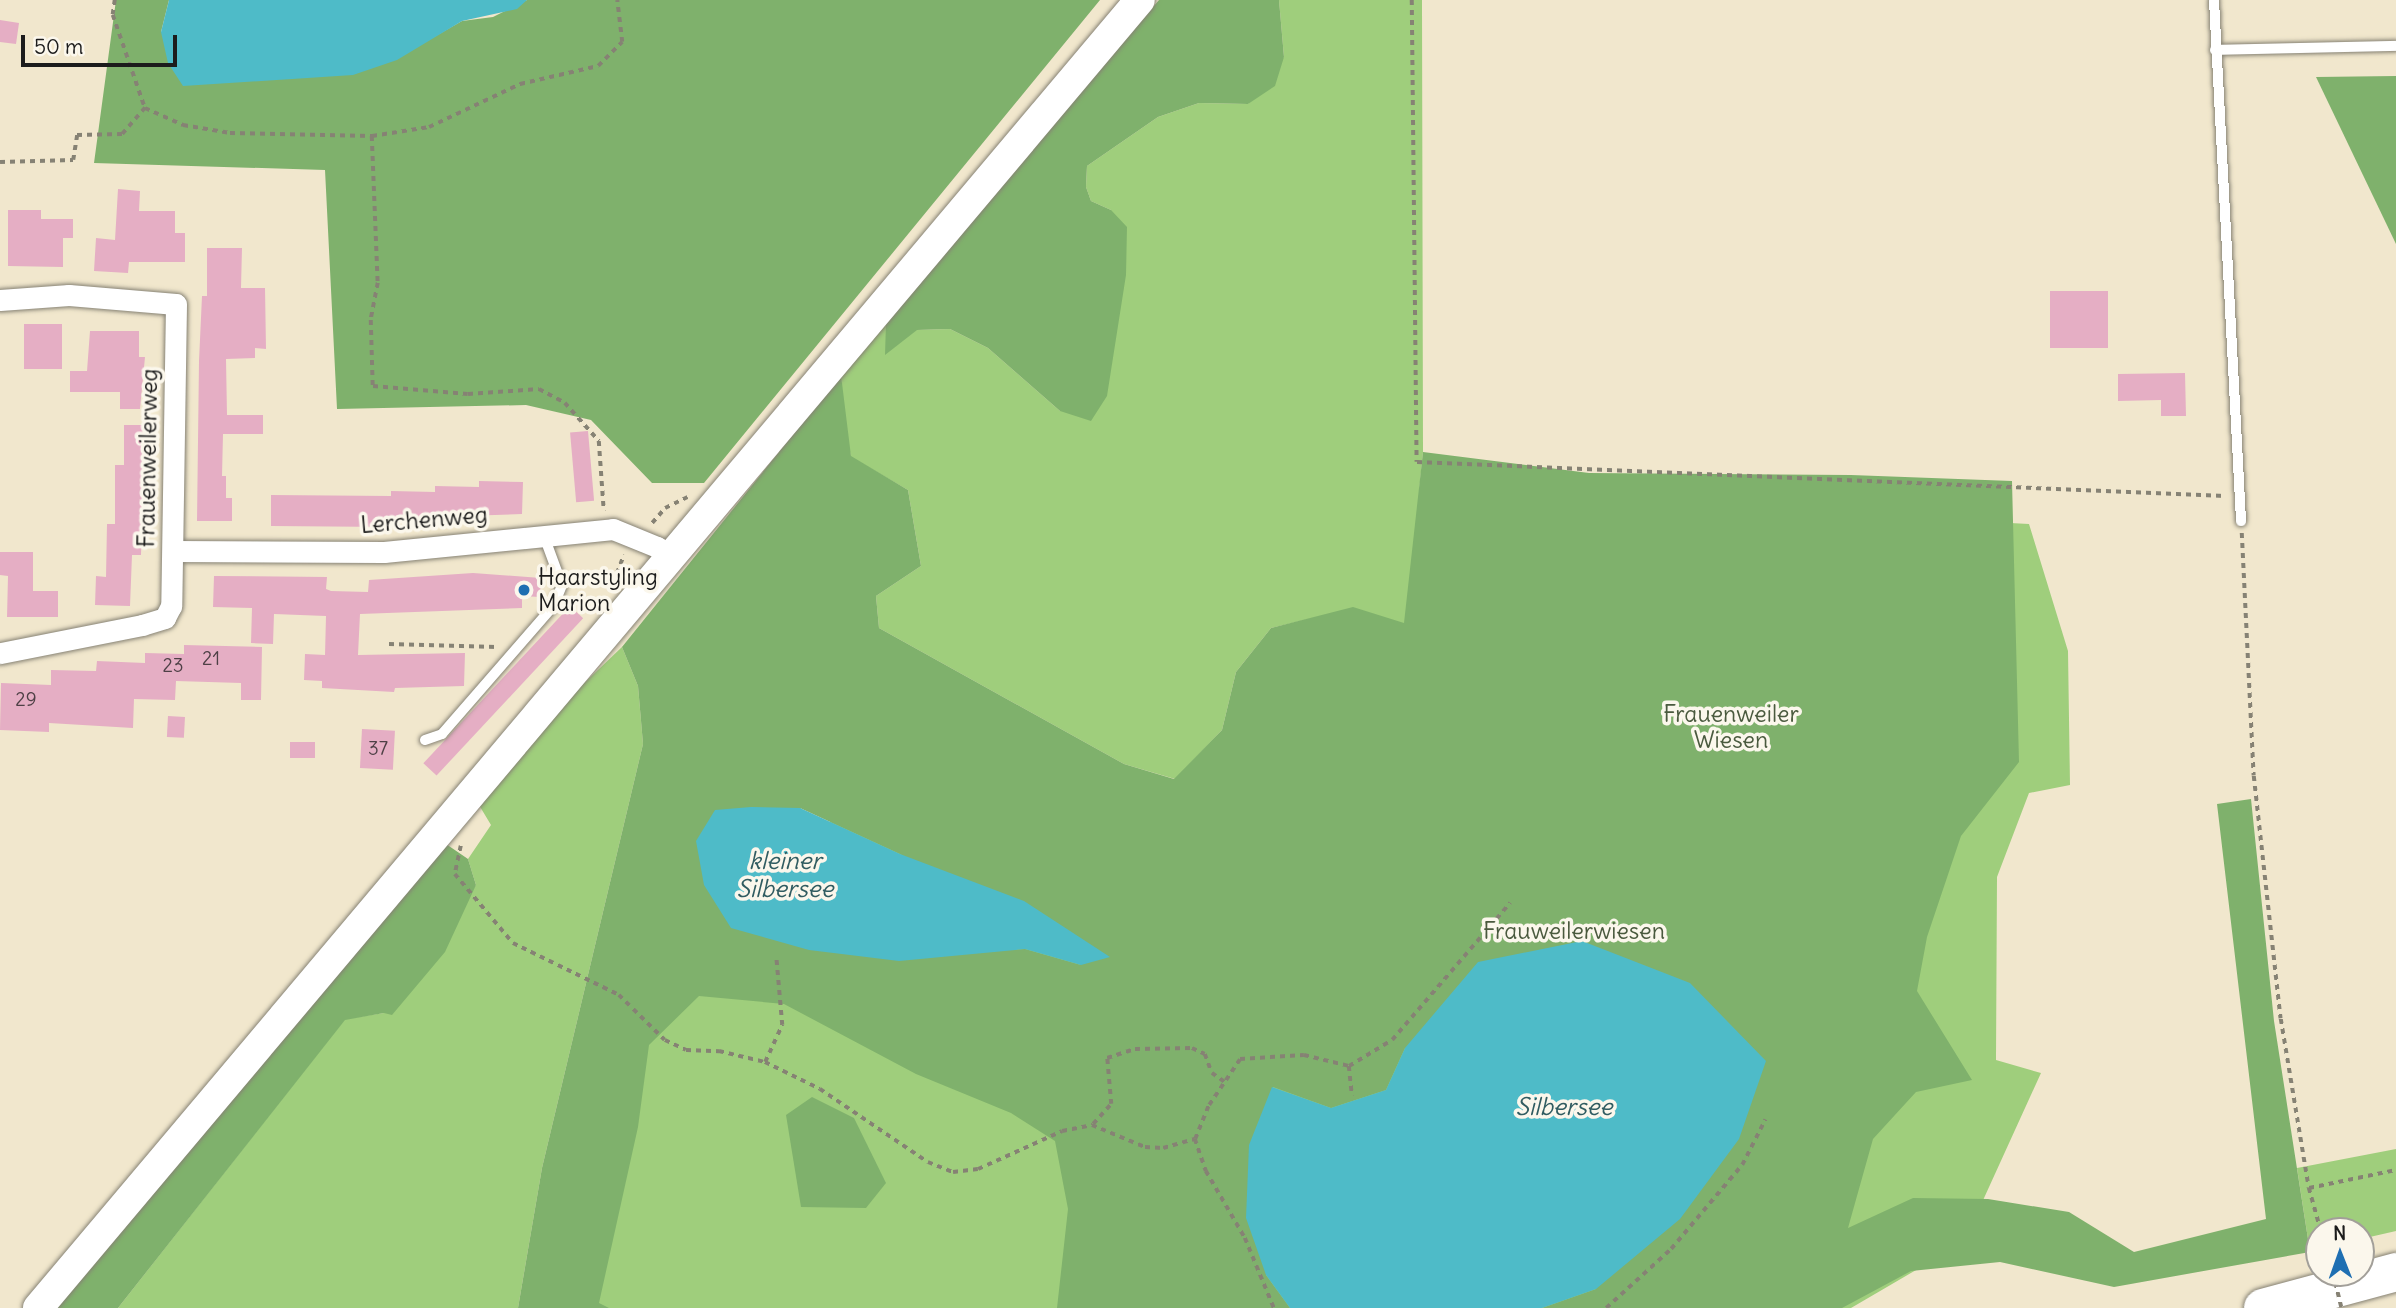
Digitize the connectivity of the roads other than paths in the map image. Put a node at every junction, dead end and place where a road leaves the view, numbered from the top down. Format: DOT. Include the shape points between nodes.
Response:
graph roads {
  1 [pos="1140,0"];
  2 [pos="2214,0"];
  3 [pos="2396,46"];
  4 [pos="2215,50"];
  5 [pos="0,299"];
  6 [pos="2241,521"];
  7 [pos="544,536"];
  8 [pos="173,551"];
  9 [pos="672,558"];
  10 [pos="0,653"];
  11 [pos="425,740"];
  12 [pos="2396,1272"];
  13 [pos="38,1308"];
  14 [pos="2263,1308"];
  1 -- 9 [label="main road"];
  2 -- 4 [label="lane"];
  3 -- 4 [label="lane"];
  4 -- 6 [label="lane"];
  5 -- 8 [label="street, Frauenweilerweg" via="69,295 176,304"];
  7 -- 8 [label="street, Lerchenweg" via="384,552"];
  7 -- 9 [label="street, Lerchenweg" via="613,529"];
  7 -- 11 [label="lane" via="562,585 555,605 442,734"];
  8 -- 10 [label="street, Frauenweilerweg" via="172,606 165,618"];
  9 -- 13 [label="main road" via="450,814"];
  12 -- 14 [label="highway"];
}
